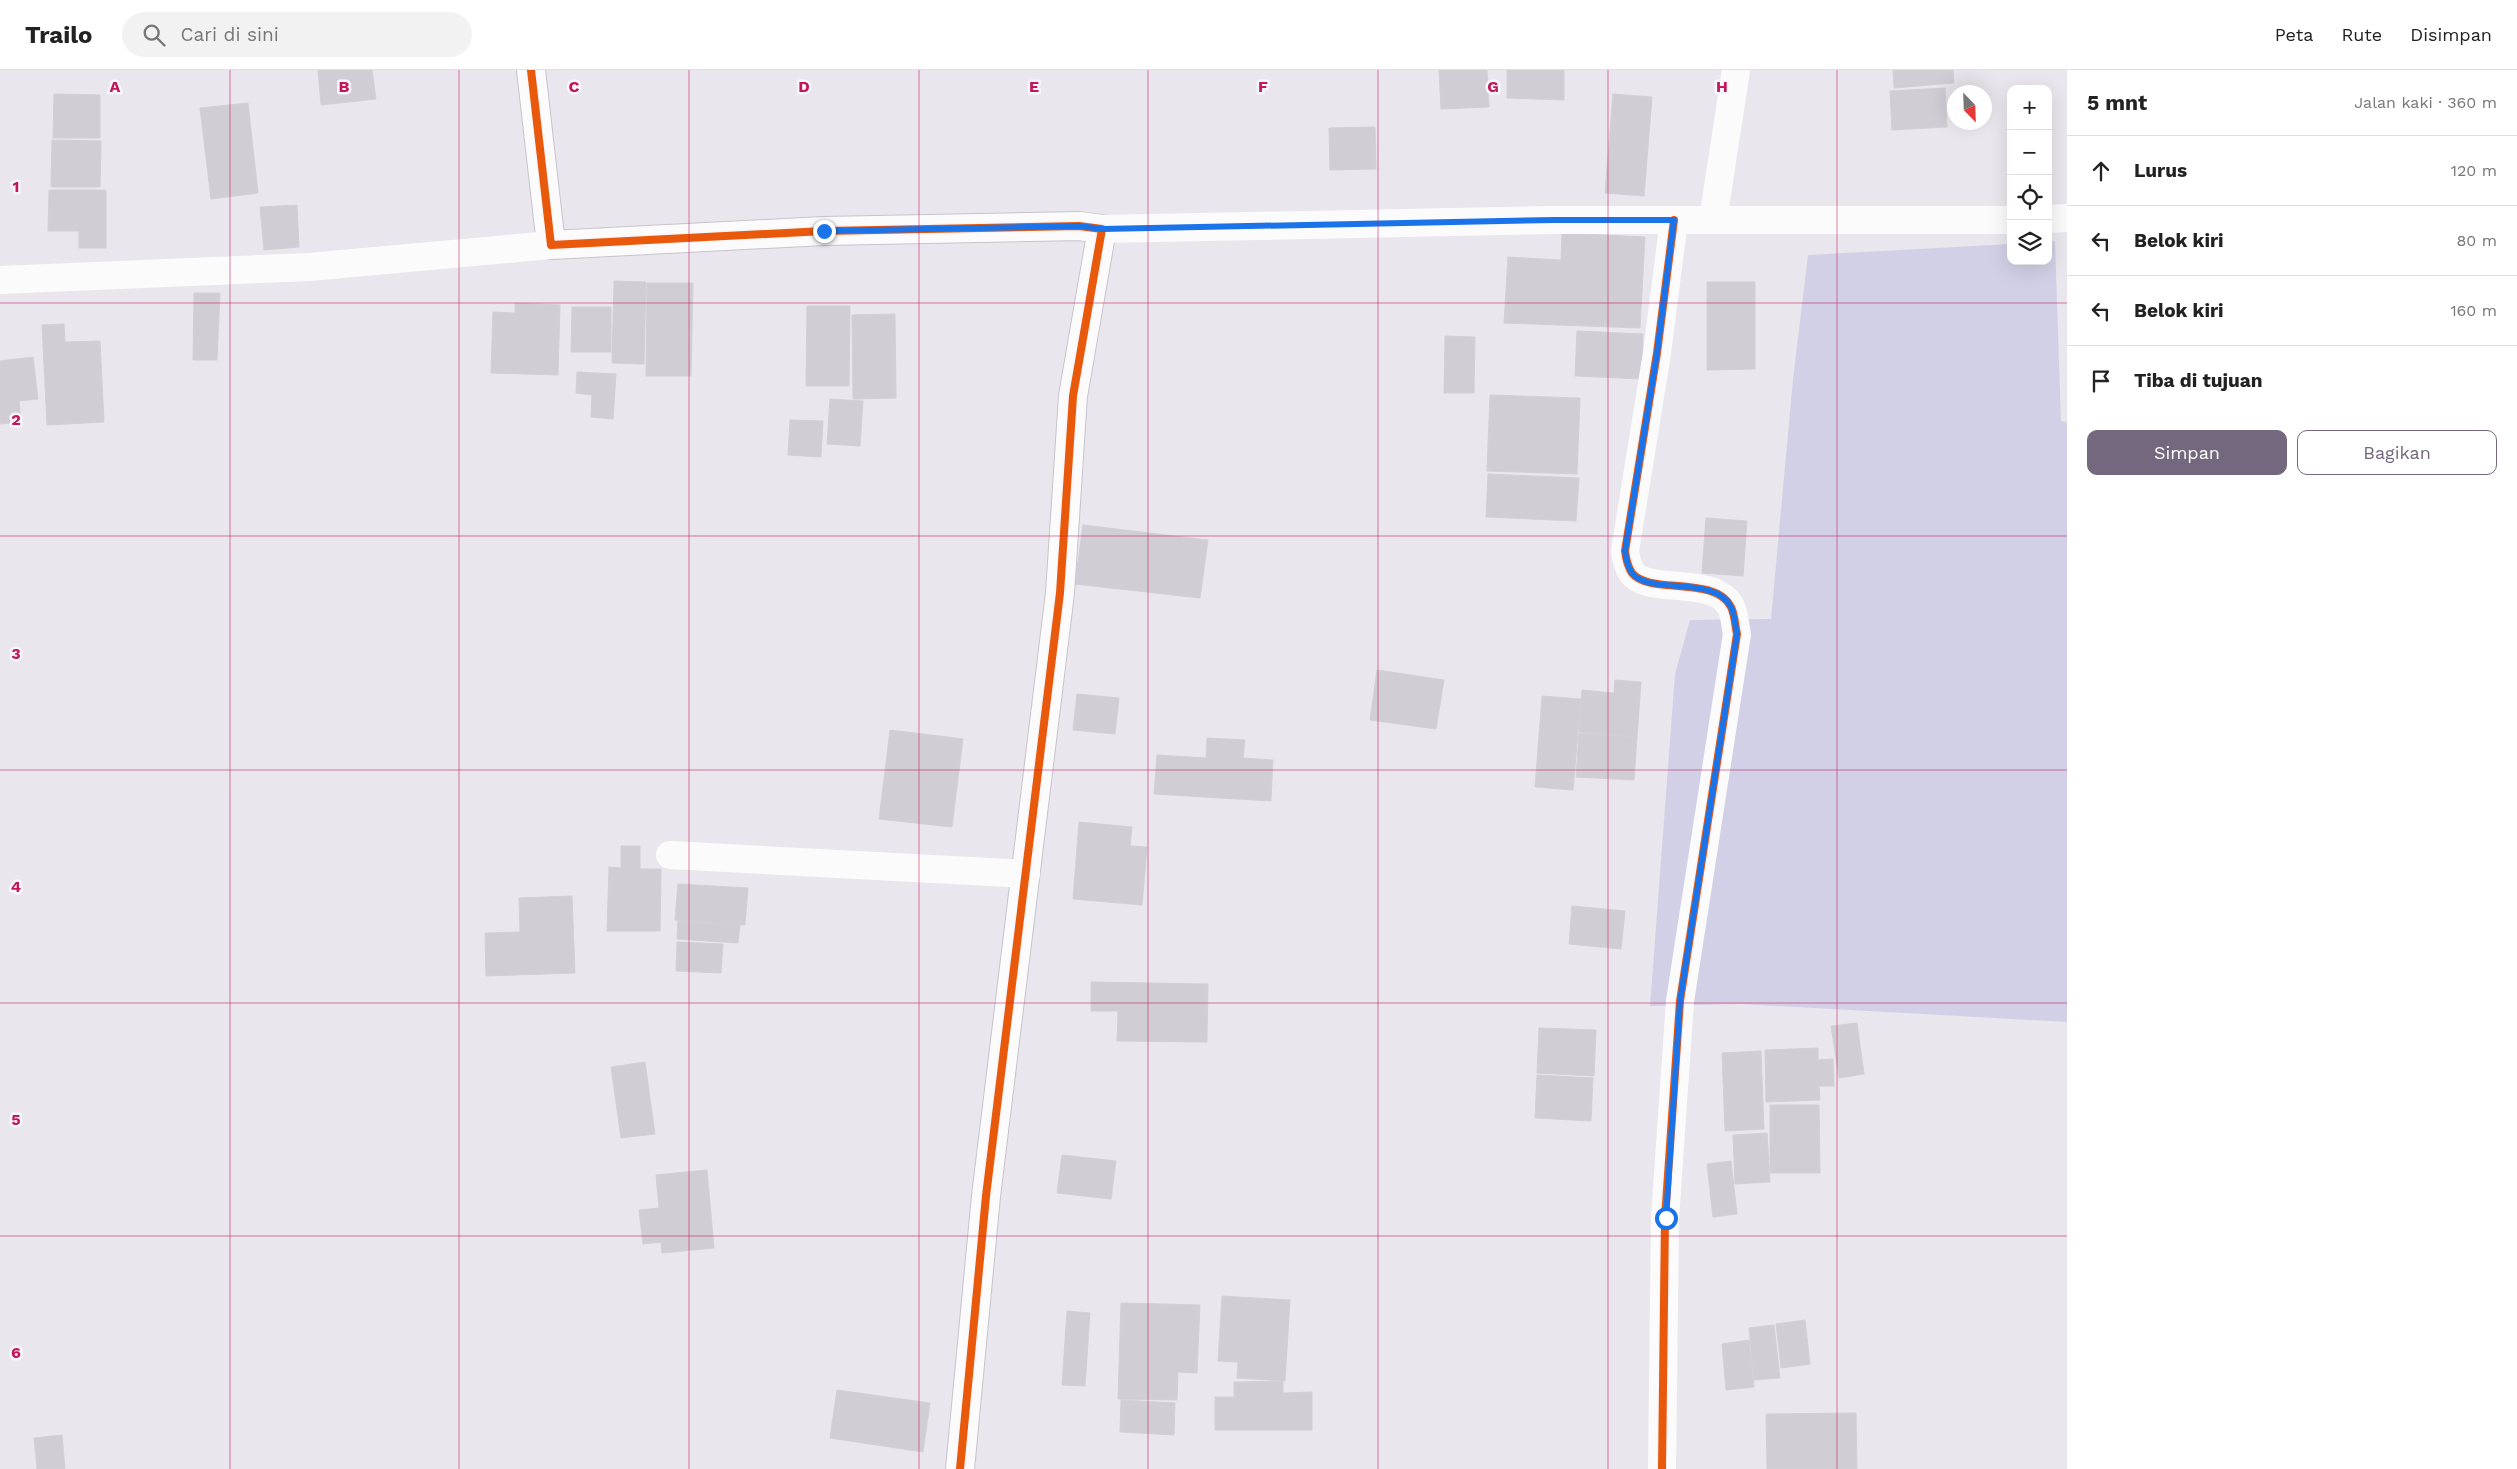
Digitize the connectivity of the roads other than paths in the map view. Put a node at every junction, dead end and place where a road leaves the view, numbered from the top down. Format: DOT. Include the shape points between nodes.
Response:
graph roads {
  1 [pos="531,70"];
  2 [pos="1736,70"];
  3 [pos="2067,218"];
  4 [pos="2052,219"];
  5 [pos="1674,220"];
  6 [pos="1713,220"];
  7 [pos="2007,220"];
  8 [pos="1102,229"];
  9 [pos="551,246"];
  10 [pos="0,280"];
  11 [pos="670,855"];
  12 [pos="1026,874"];
  13 [pos="960,1469"];
  14 [pos="1662,1469"];
  1 -- 9 [label="street"];
  2 -- 6 [label="street"];
  3 -- 4 [label="street"];
  5 -- 6 [label="street"];
  5 -- 8 [label="street"];
  5 -- 14 [label="street" via="1657,353 1625,551 1633,575 1645,580 1710,590 1723,597 1731,608 1737,634 1680,1001 1666,1218"];
  6 -- 7 [label="street"];
  8 -- 9 [label="street" via="1079,226 824,231"];
  8 -- 12 [label="street" via="1073,396 1060,593"];
  9 -- 10 [label="street" via="309,267"];
  11 -- 12 [label="street"];
  12 -- 13 [label="street" via="986,1196"];
}
